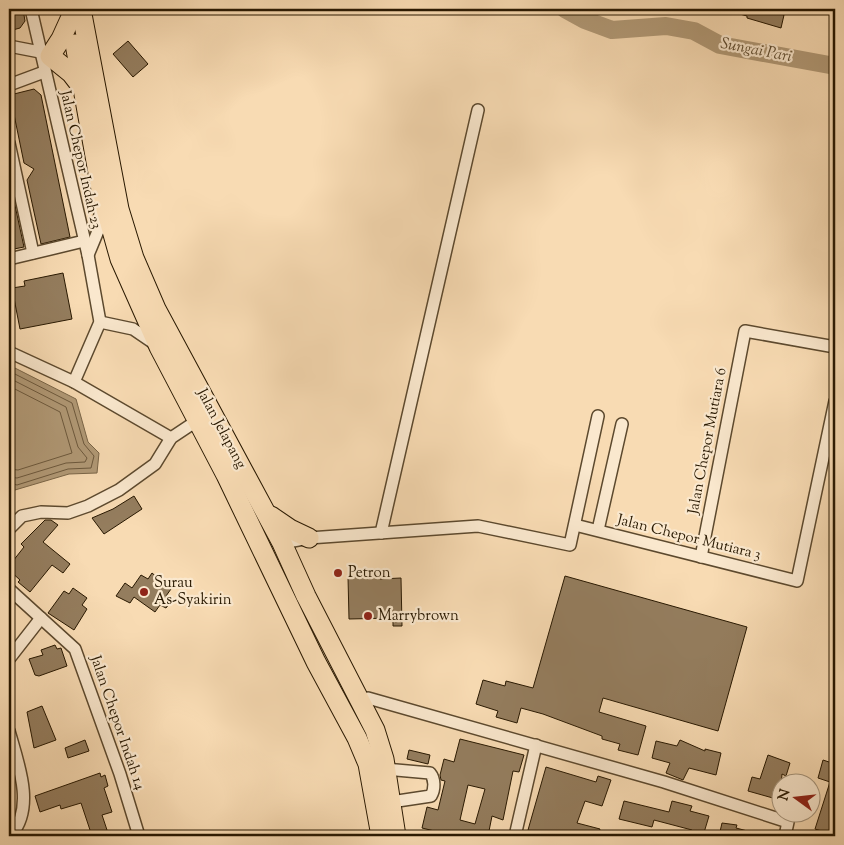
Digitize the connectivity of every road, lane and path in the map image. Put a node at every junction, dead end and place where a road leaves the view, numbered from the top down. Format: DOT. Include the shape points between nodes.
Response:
graph roads {
  1 [pos="31,9"];
  2 [pos="74,11"];
  3 [pos="9,46"];
  4 [pos="84,52"];
  5 [pos="44,59"];
  6 [pos="9,85"];
  7 [pos="81,86"];
  8 [pos="478,110"];
  9 [pos="9,143"];
  10 [pos="102,195"];
  11 [pos="84,241"];
  12 [pos="33,253"];
  13 [pos="88,255"];
  14 [pos="9,259"];
  15 [pos="100,322"];
  16 [pos="159,347"];
  17 [pos="835,347"];
  18 [pos="9,352"];
  19 [pos="74,382"];
  20 [pos="835,401"];
  21 [pos="598,416"];
  22 [pos="198,420"];
  23 [pos="622,424"];
  24 [pos="171,438"];
  25 [pos="266,512"];
  26 [pos="575,525"];
  27 [pos="9,529"];
  28 [pos="598,530"];
  29 [pos="254,533"];
  30 [pos="381,533"];
  31 [pos="309,538"];
  32 [pos="282,543"];
  33 [pos="701,557"];
  34 [pos="292,565"];
  35 [pos="274,576"];
  36 [pos="9,589"];
  37 [pos="41,618"];
  38 [pos="9,659"];
  39 [pos="321,670"];
  40 [pos="344,671"];
  41 [pos="368,698"];
  42 [pos="375,730"];
  43 [pos="9,731"];
  44 [pos="536,746"];
  45 [pos="385,769"];
  46 [pos="391,802"];
  47 [pos="772,812"];
  48 [pos="789,822"];
  49 [pos="9,835"];
  50 [pos="139,836"];
  51 [pos="381,836"];
  52 [pos="396,836"];
  53 [pos="516,836"];
  54 [pos="785,836"];
  1 -- 5 [label="street, Jalan Chepor Indah 23"];
  2 -- 4 [label="main road, Jalan Jelapang"];
  2 -- 5 [label="main road" via="61,39"];
  3 -- 5 [label="street"];
  4 -- 5 [label="street"];
  4 -- 7 [label="main road, Jalan Jelapang"];
  4 -- 25 [label="main road, Jalan Jelapang" via="119,209 134,258 156,309"];
  5 -- 6 [label="street"];
  5 -- 7 [label="main road" via="71,73"];
  5 -- 11 [label="street, Jalan Chepor Indah 23"];
  7 -- 10 [label="main road, Jalan Jelapang"];
  8 -- 30 [label="street"];
  9 -- 12 [label="street"];
  10 -- 13 [label="street" via="98,231"];
  10 -- 16 [label="main road, Jalan Jelapang" via="120,259"];
  11 -- 12 [label="street"];
  11 -- 13 [label="street, Jalan Chepor Indah 23"];
  12 -- 14 [label="street"];
  13 -- 15 [label="street, Jalan Chepor Indah 23"];
  15 -- 16 [label="street" via="134,329"];
  15 -- 19 [label="street"];
  16 -- 22 [label="main road, Jalan Jelapang"];
  17 -- 33 [label="street, Jalan Chepor Mutiara 6" via="745,331"];
  18 -- 19 [label="street"];
  19 -- 24 [label="street"];
  20 -- 33 [label="street, Jalan Chepor Mutiara 3" via="796,581"];
  21 -- 26 [label="street"];
  22 -- 24 [label="street"];
  22 -- 29 [label="main road, Jalan Jelapang"];
  23 -- 28 [label="street"];
  24 -- 27 [label="street" via="155,464 119,490 68,513 41,512 22,516"];
  25 -- 31 [label="main road"];
  25 -- 32 [label="main road, Jalan Jelapang"];
  26 -- 28 [label="street, Jalan Chepor Mutiara 3"];
  26 -- 30 [label="street" via="570,545 478,526"];
  28 -- 33 [label="street, Jalan Chepor Mutiara 3"];
  29 -- 32 [label="main road" via="267,542"];
  29 -- 35 [label="main road, Jalan Jelapang"];
  30 -- 31 [label="street"];
  31 -- 32 [label="street"];
  31 -- 34 [label="main road"];
  32 -- 34 [label="main road, Jalan Jelapang"];
  32 -- 35 [label="main road"];
  34 -- 40 [label="main road, Jalan Jelapang"];
  35 -- 39 [label="main road, Jalan Jelapang" via="285,597 286,622 304,659"];
  36 -- 37 [label="street, Jalan Chepor Indah 14"];
  37 -- 38 [label="street"];
  37 -- 50 [label="street, Jalan Chepor Indah 14" via="75,649"];
  39 -- 40 [label="main road"];
  39 -- 51 [label="main road" via="368,764"];
  40 -- 41 [label="main road" via="356,676"];
  40 -- 42 [label="main road, Jalan Jelapang"];
  41 -- 42 [label="main road"];
  41 -- 44 [label="street"];
  42 -- 45 [label="main road, Jalan Jelapang"];
  43 -- 49 [label="street" via="22,773 23,805 20,825"];
  44 -- 47 [label="street"];
  44 -- 53 [label="street"];
  45 -- 46 [label="main road, Jalan Jelapang"];
  45 -- 46 [label="street" via="430,773 433,777 431,796"];
  46 -- 52 [label="main road, Jalan Jelapang"];
  48 -- 54 [label="street"];
}
